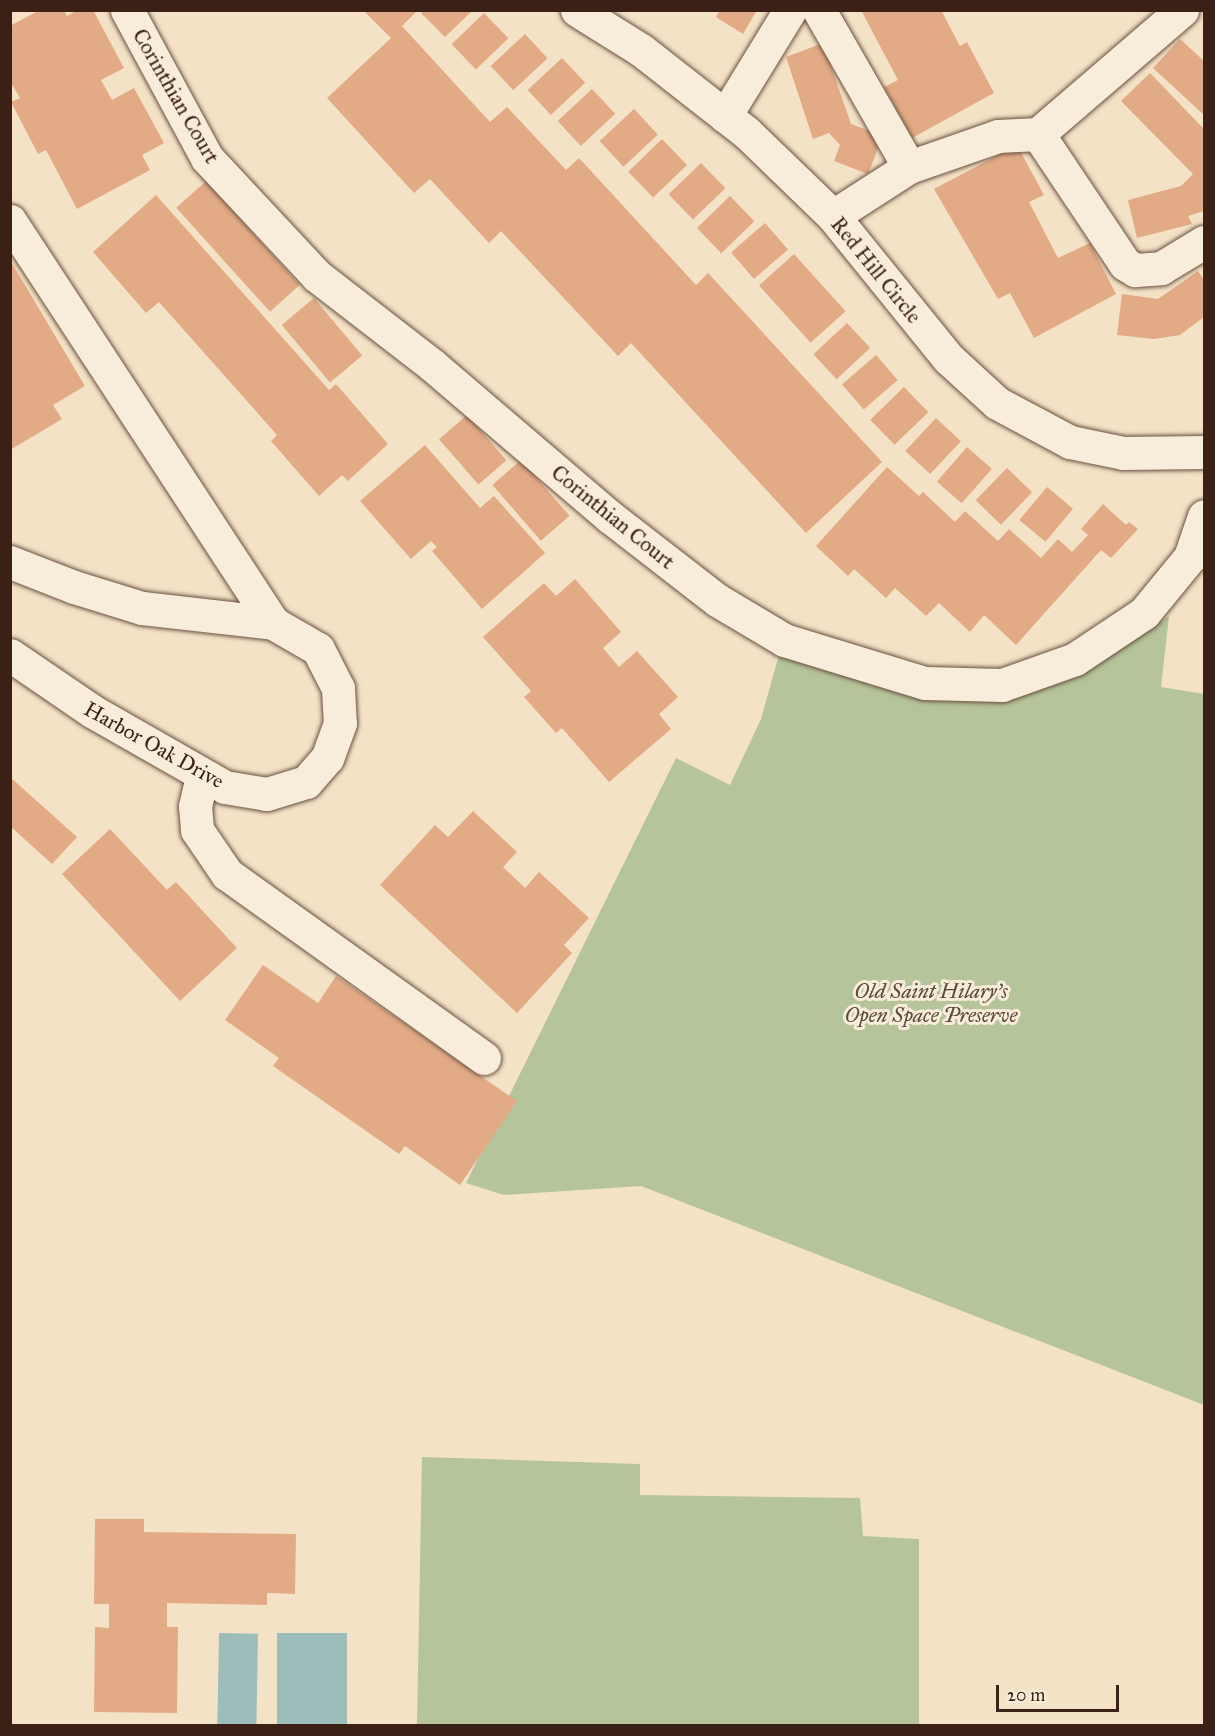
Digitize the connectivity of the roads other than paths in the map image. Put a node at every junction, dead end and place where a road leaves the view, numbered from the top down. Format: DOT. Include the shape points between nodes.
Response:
graph roads {
  1 [pos="127,10"];
  2 [pos="577,10"];
  3 [pos="790,10"];
  4 [pos="819,10"];
  5 [pos="1182,10"];
  6 [pos="725,116"];
  7 [pos="1038,134"];
  8 [pos="909,167"];
  9 [pos="833,216"];
  10 [pos="10,221"];
  11 [pos="1204,242"];
  12 [pos="1204,452"];
  13 [pos="1204,516"];
  14 [pos="10,562"];
  15 [pos="273,623"];
  16 [pos="10,655"];
  17 [pos="202,776"];
  18 [pos="484,1058"];
  1 -- 13 [label="street, Corinthian Court" via="207,158 317,276 432,365 618,524 717,600 784,640 925,683 1002,685 1075,659 1144,613 1190,557"];
  2 -- 6 [label="street, Red Hill Circle" via="640,50"];
  3 -- 6 [label="street"];
  4 -- 8 [label="street"];
  5 -- 7 [label="street"];
  6 -- 9 [label="street, Red Hill Circle"];
  7 -- 8 [label="street" via="998,136"];
  7 -- 11 [label="street" via="1125,264 1135,270 1161,268"];
  8 -- 9 [label="street"];
  9 -- 12 [label="street, Red Hill Circle" via="949,359 997,403 1070,441 1123,453"];
  10 -- 15 [label="street"];
  14 -- 15 [label="street, Harbor Oak Drive" via="142,608"];
  15 -- 17 [label="street, Harbor Oak Drive" via="318,649 338,688 340,723 327,758 306,782 267,794 225,787"];
  16 -- 17 [label="street, Harbor Oak Drive" via="92,711"];
  17 -- 18 [label="street" via="195,806 197,830 227,874"];
}
